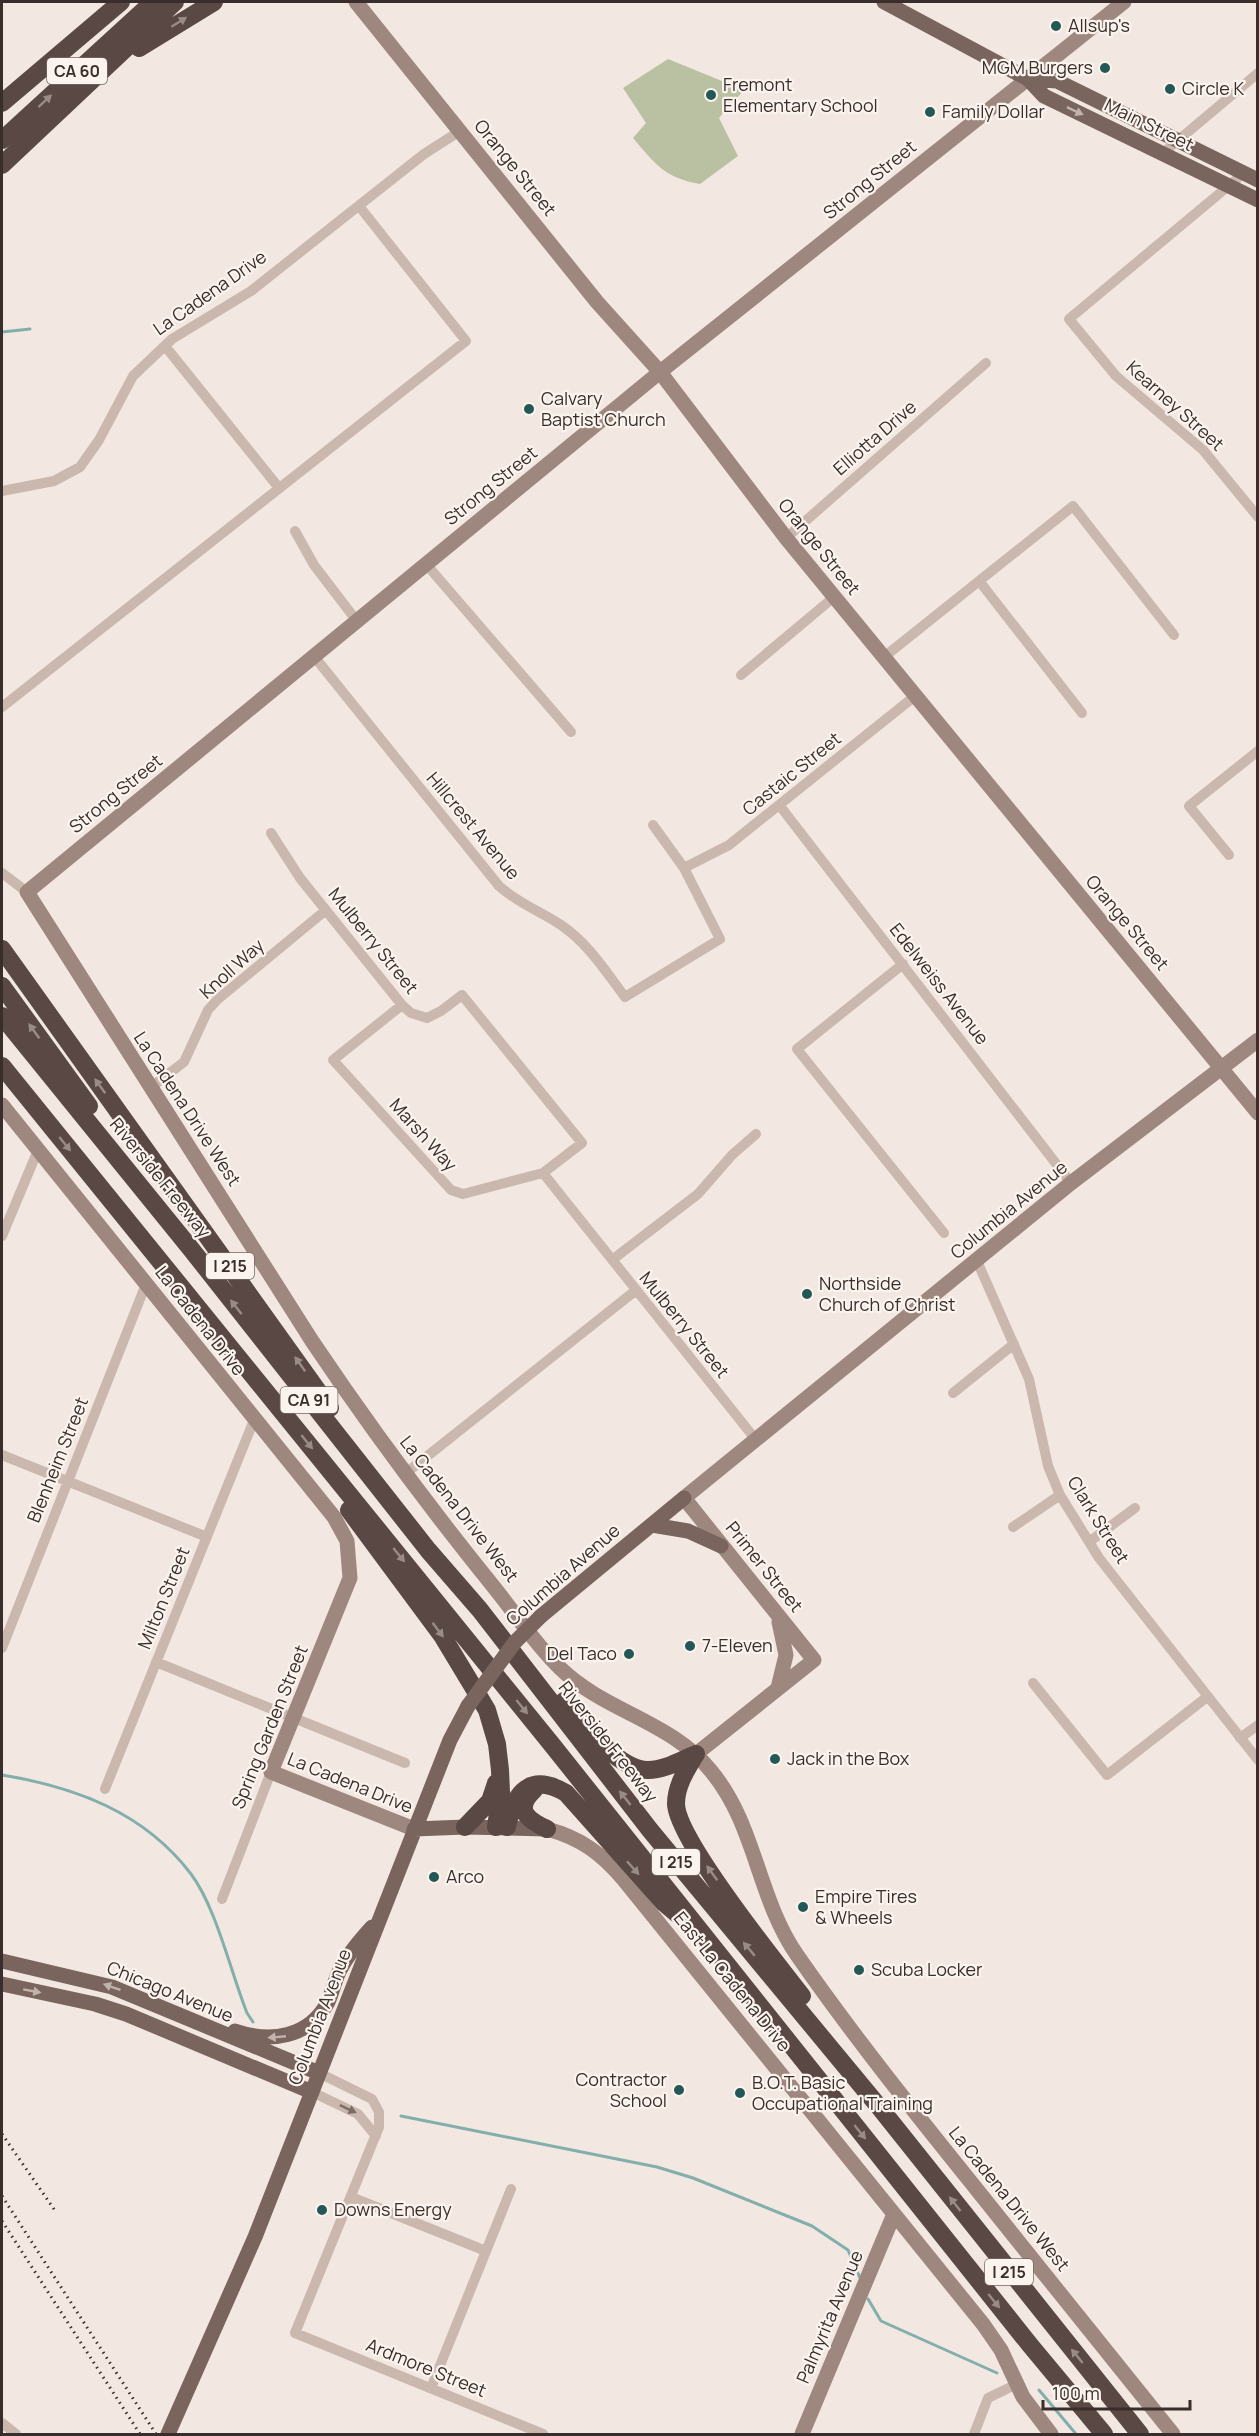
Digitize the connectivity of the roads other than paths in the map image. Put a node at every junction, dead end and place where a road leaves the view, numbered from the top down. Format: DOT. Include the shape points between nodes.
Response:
graph roads {
  1 [pos="109,2"];
  2 [pos="121,2"];
  3 [pos="153,2"];
  4 [pos="175,2"];
  5 [pos="214,2"];
  6 [pos="356,2"];
  7 [pos="884,2"];
  8 [pos="1124,2"];
  9 [pos="48,63"];
  10 [pos="1257,73"];
  11 [pos="1028,79"];
  12 [pos="2,103"];
  13 [pos="65,107"];
  14 [pos="460,130"];
  15 [pos="2,140"];
  16 [pos="1175,140"];
  17 [pos="1163,153"];
  18 [pos="2,165"];
  19 [pos="1251,176"];
  20 [pos="1229,185"];
  21 [pos="1257,200"];
  22 [pos="359,206"];
  23 [pos="165,346"];
  24 [pos="986,363"];
  25 [pos="660,372"];
  26 [pos="279,488"];
  27 [pos="2,491"];
  28 [pos="1257,518"];
  29 [pos="295,531"];
  30 [pos="786,537"];
  31 [pos="426,564"];
  32 [pos="980,582"];
  33 [pos="834,597"];
  34 [pos="356,620"];
  35 [pos="1174,635"];
  36 [pos="313,655"];
  37 [pos="884,657"];
  38 [pos="741,675"];
  39 [pos="915,696"];
  40 [pos="2,707"];
  41 [pos="1082,713"];
  42 [pos="571,732"];
  43 [pos="1257,751"];
  44 [pos="780,806"];
  45 [pos="652,825"];
  46 [pos="271,833"];
  47 [pos="1228,855"];
  48 [pos="684,868"];
  49 [pos="2,873"];
  50 [pos="27,892"];
  51 [pos="326,910"];
  52 [pos="2,949"];
  53 [pos="903,964"];
  54 [pos="2,986"];
  55 [pos="402,1005"];
  56 [pos="2,1017"];
  57 [pos="1257,1040"];
  58 [pos="2,1066"];
  59 [pos="1222,1069"];
  60 [pos="150,1088"];
  61 [pos="2,1105"];
  62 [pos="1257,1113"];
  63 [pos="756,1134"];
  64 [pos="582,1143"];
  65 [pos="38,1150"];
  66 [pos="543,1173"];
  67 [pos="1071,1183"];
  68 [pos="944,1233"];
  69 [pos="2,1236"];
  70 [pos="191,1250"];
  71 [pos="612,1260"];
  72 [pos="977,1261"];
  73 [pos="146,1284"];
  74 [pos="635,1291"];
  75 [pos="1014,1344"];
  76 [pos="952,1393"];
  77 [pos="254,1420"];
  78 [pos="756,1440"];
  79 [pos="2,1455"];
  80 [pos="323,1461"];
  81 [pos="406,1473"];
  82 [pos="68,1481"];
  83 [pos="1060,1495"];
  84 [pos="684,1498"];
  85 [pos="1135,1508"];
  86 [pos="651,1525"];
  87 [pos="1013,1527"];
  88 [pos="207,1537"];
  89 [pos="1089,1542"];
  90 [pos="721,1546"];
  91 [pos="428,1550"];
  92 [pos="351,1569"];
  93 [pos="480,1610"];
  94 [pos="776,1614"];
  95 [pos="2,1648"];
  96 [pos="156,1662"];
  97 [pos="1033,1683"];
  98 [pos="778,1688"];
  99 [pos="1207,1697"];
  100 [pos="294,1717"];
  101 [pos="1257,1725"];
  102 [pos="1240,1738"];
  103 [pos="696,1754"];
  104 [pos="1257,1761"];
  105 [pos="405,1763"];
  106 [pos="500,1770"];
  107 [pos="271,1772"];
  108 [pos="547,1785"];
  109 [pos="105,1789"];
  110 [pos="465,1827"];
  111 [pos="502,1827"];
  112 [pos="414,1829"];
  113 [pos="548,1829"];
  114 [pos="222,1899"];
  115 [pos="380,1919"];
  116 [pos="707,1937"];
  117 [pos="2,1962"];
  118 [pos="2,1984"];
  119 [pos="186,2018"];
  120 [pos="319,2073"];
  121 [pos="312,2092"];
  122 [pos="879,2108"];
  123 [pos="376,2136"];
  124 [pos="511,2189"];
  125 [pos="351,2197"];
  126 [pos="894,2214"];
  127 [pos="486,2251"];
  128 [pos="1017,2384"];
  129 [pos="431,2388"];
  130 [pos="2,2423"];
  131 [pos="16,2434"];
  132 [pos="168,2434"];
  133 [pos="543,2434"];
  134 [pos="802,2434"];
  135 [pos="974,2434"];
  136 [pos="1051,2434"];
  137 [pos="1104,2434"];
  138 [pos="1140,2434"];
  139 [pos="1173,2434"];
  1 -- 9 [label="highway"];
  2 -- 9 [label="highway, CA 60"];
  15 -- 3 [label="highway, CA 60, one-way"];
  4 -- 13 [label="highway"];
  13 -- 5 [label="highway, one-way" via="125,58"];
  6 -- 14 [label="street, Orange Street"];
  7 -- 11 [label="main road, Main Street"];
  8 -- 11 [label="street, Strong Street"];
  9 -- 12 [label="highway, CA 60"];
  10 -- 16 [label="street"];
  11 -- 16 [label="main road, Main Street" via="1058,81"];
  11 -- 17 [label="main road, Main Street, one-way" via="1044,96"];
  11 -- 25 [label="street, Strong Street"];
  13 -- 18 [label="highway"];
  14 -- 22 [label="street, La Cadena Drive"];
  14 -- 25 [label="street, Orange Street" via="597,302"];
  16 -- 17 [label="street"];
  16 -- 19 [label="main road, Main Street"];
  17 -- 20 [label="main road, Main Street"];
  19 -- 20 [label="street"];
  20 -- 21 [label="main road, Main Street"];
  20 -- 28 [label="street, Kearney Street" via="1069,319 1116,376 1203,450"];
  22 -- 23 [label="street, La Cadena Drive" via="252,291"];
  22 -- 26 [label="street" via="466,340"];
  23 -- 26 [label="street"];
  23 -- 27 [label="street, La Cadena Drive" via="133,376 80,467 54,481"];
  24 -- 30 [label="street, Elliotta Drive"];
  25 -- 30 [label="street, Orange Street"];
  25 -- 31 [label="street, Strong Street"];
  26 -- 40 [label="street"];
  29 -- 34 [label="street" via="314,565"];
  30 -- 33 [label="street, Orange Street"];
  31 -- 34 [label="street, Strong Street"];
  31 -- 42 [label="street"];
  32 -- 35 [label="street" via="1073,506"];
  32 -- 37 [label="street"];
  32 -- 41 [label="street"];
  33 -- 37 [label="street, Orange Street"];
  33 -- 38 [label="street"];
  34 -- 36 [label="street, Strong Street"];
  36 -- 48 [label="street, Hillcrest Avenue" via="500,886 522,905 560,924 579,939 625,998 720,939"];
  36 -- 50 [label="street, Strong Street"];
  37 -- 39 [label="street, Orange Street"];
  39 -- 44 [label="street, Castaic Street"];
  39 -- 59 [label="street, Orange Street"];
  43 -- 47 [label="street" via="1189,806"];
  44 -- 48 [label="street, Castaic Street" via="729,845"];
  44 -- 53 [label="street, Edelweiss Avenue"];
  45 -- 48 [label="street"];
  46 -- 51 [label="street, Mulberry Street"];
  49 -- 50 [label="street"];
  50 -- 60 [label="street, La Cadena Drive West"];
  51 -- 55 [label="street, Mulberry Street"];
  51 -- 60 [label="street, Knoll Way" via="217,1000 208,1010 184,1062"];
  91 -- 52 [label="highway, I 215, one-way" via="211,1238"];
  53 -- 67 [label="street, Edelweiss Avenue"];
  53 -- 68 [label="street" via="797,1049"];
  70 -- 54 [label="highway, one-way"];
  55 -- 64 [label="street, Mulberry Street" via="427,1018 462,995"];
  55 -- 66 [label="street, Marsh Way" via="333,1060 451,1190 463,1194"];
  56 -- 70 [label="highway, Riverside Freeway / CA 91"];
  57 -- 59 [label="street, Columbia Avenue"];
  58 -- 80 [label="highway, I 215, one-way"];
  59 -- 62 [label="street, Orange Street"];
  59 -- 67 [label="street, Columbia Avenue"];
  60 -- 81 [label="street, La Cadena Drive West" via="324,1359"];
  61 -- 65 [label="street, La Cadena Drive"];
  63 -- 71 [label="street" via="698,1194"];
  64 -- 66 [label="street, Marsh Way"];
  65 -- 69 [label="street"];
  65 -- 73 [label="street, La Cadena Drive"];
  66 -- 71 [label="street, Mulberry Street"];
  67 -- 72 [label="street, Columbia Avenue"];
  91 -- 70 [label="highway, Riverside Freeway / CA 91, one-way"];
  71 -- 74 [label="street, Mulberry Street"];
  72 -- 75 [label="street, Clark Street"];
  72 -- 78 [label="street, Columbia Avenue"];
  73 -- 77 [label="street, La Cadena Drive"];
  73 -- 82 [label="street, Blenheim Street"];
  74 -- 78 [label="street, Mulberry Street"];
  74 -- 81 [label="street"];
  75 -- 76 [label="street"];
  75 -- 83 [label="street, Clark Street" via="1029,1379 1048,1466"];
  77 -- 88 [label="street, Milton Street"];
  77 -- 92 [label="street, La Cadena Drive" via="343,1530"];
  78 -- 84 [label="street, Columbia Avenue"];
  79 -- 82 [label="street"];
  80 -- 106 [label="highway, one-way" via="351,1514 443,1637 487,1710"];
  80 -- 116 [label="highway, I 215, one-way"];
  81 -- 103 [label="street, La Cadena Drive West" via="439,1520 558,1666 600,1698 663,1730"];
  82 -- 88 [label="street"];
  82 -- 95 [label="street, Blenheim Street"];
  83 -- 87 [label="street"];
  83 -- 89 [label="street, Clark Street"];
  84 -- 86 [label="main road, Columbia Avenue"];
  84 -- 90 [label="street, Primer Street"];
  85 -- 89 [label="street"];
  86 -- 90 [label="main road" via="688,1531"];
  86 -- 112 [label="main road, Columbia Avenue, bridge" via="541,1616 497,1665 450,1740"];
  88 -- 96 [label="street, Milton Street"];
  89 -- 99 [label="street, Clark Street"];
  90 -- 94 [label="street, Primer Street"];
  91 -- 93 [label="highway, Riverside Freeway / I 215"];
  92 -- 100 [label="street, Spring Garden Street"];
  93 -- 103 [label="highway" via="502,1627 574,1713 623,1762 650,1770"];
  122 -- 93 [label="highway, Riverside Freeway / I 215, one-way" via="650,1830"];
  94 -- 98 [label="street" via="786,1644"];
  94 -- 98 [label="street, Primer Street" via="813,1660"];
  96 -- 100 [label="street"];
  96 -- 109 [label="street, Milton Street"];
  97 -- 99 [label="street" via="1107,1775"];
  98 -- 103 [label="street"];
  99 -- 102 [label="street, Clark Street"];
  100 -- 105 [label="street"];
  100 -- 107 [label="street, Spring Garden Street"];
  101 -- 102 [label="street"];
  102 -- 104 [label="street, Clark Street"];
  122 -- 103 [label="highway, one-way" via="874,2087 793,1984 697,1853 679,1821 678,1790"];
  103 -- 139 [label="street, La Cadena Drive West" via="729,1793 746,1830 771,1907 796,1953 888,2079"];
  106 -- 110 [label="highway" via="490,1801"];
  106 -- 111 [label="highway"];
  107 -- 112 [label="street, La Cadena Drive"];
  107 -- 114 [label="street, Spring Garden Street"];
  108 -- 111 [label="highway" via="527,1786 519,1793"];
  108 -- 113 [label="highway" via="535,1789 524,1803 527,1818"];
  108 -- 116 [label="highway, one-way" via="566,1793 664,1903"];
  110 -- 111 [label="main road, East La Cadena Drive"];
  110 -- 112 [label="main road, East La Cadena Drive"];
  111 -- 113 [label="main road, East La Cadena Drive"];
  112 -- 115 [label="main road, Columbia Avenue"];
  113 -- 126 [label="street, East La Cadena Drive" via="591,1846 624,1880"];
  115 -- 119 [label="main road, one-way" via="341,1968 327,2003 300,2030 288,2036 266,2038 203,2019"];
  115 -- 120 [label="main road, Columbia Avenue"];
  116 -- 137 [label="highway, I 215, one-way"];
  119 -- 117 [label="main road, Chicago Avenue, one-way" via="112,1987"];
  118 -- 121 [label="main road, Chicago Avenue, one-way" via="126,2014"];
  119 -- 120 [label="main road, Chicago Avenue"];
  120 -- 121 [label="main road, Columbia Avenue"];
  120 -- 123 [label="street" via="372,2099 379,2112"];
  121 -- 123 [label="street, one-way" via="358,2114"];
  121 -- 132 [label="main road, Columbia Avenue" via="255,2237"];
  138 -- 122 [label="highway, Riverside Freeway / I 215, one-way"];
  123 -- 125 [label="street"];
  124 -- 127 [label="street"];
  125 -- 127 [label="street"];
  125 -- 129 [label="street, Ardmore Street" via="295,2333"];
  126 -- 128 [label="street, East La Cadena Drive" via="1002,2350"];
  126 -- 134 [label="street, Palmyrita Avenue"];
  127 -- 129 [label="street"];
  128 -- 135 [label="street" via="988,2398"];
  128 -- 136 [label="street, East La Cadena Drive"];
  129 -- 133 [label="street, Ardmore Street"];
  130 -- 131 [label="street"];
}
